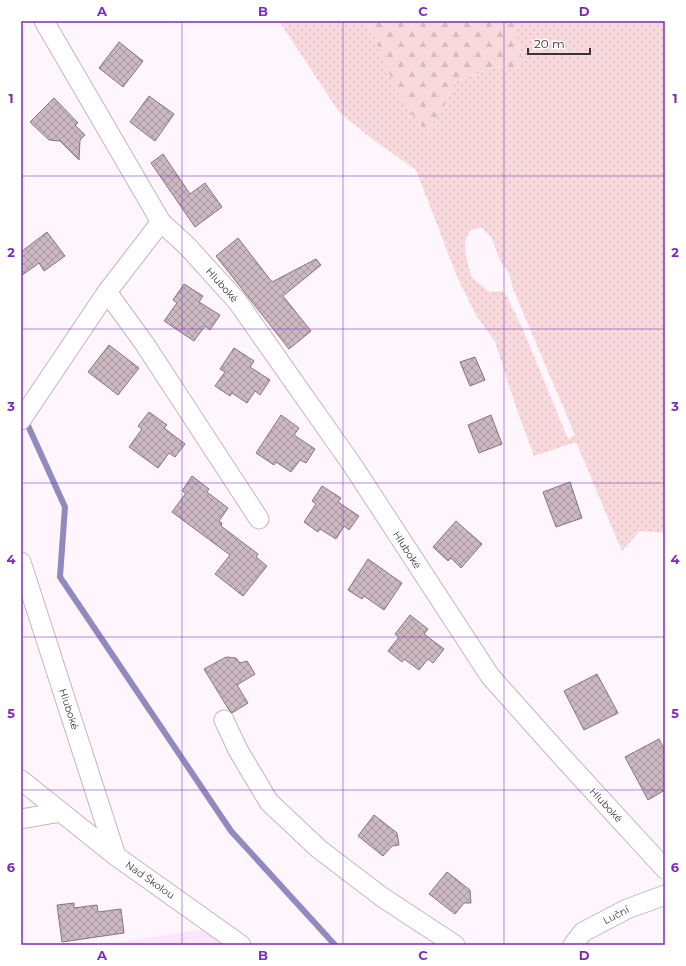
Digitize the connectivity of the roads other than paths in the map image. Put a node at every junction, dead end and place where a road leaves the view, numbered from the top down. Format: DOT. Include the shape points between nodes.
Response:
graph roads {
  1 [pos="44,21"];
  2 [pos="161,222"];
  3 [pos="107,292"];
  4 [pos="21,420"];
  5 [pos="259,519"];
  6 [pos="21,562"];
  7 [pos="224,720"];
  8 [pos="21,780"];
  9 [pos="61,812"];
  10 [pos="21,819"];
  11 [pos="116,856"];
  12 [pos="665,869"];
  13 [pos="665,895"];
  14 [pos="241,945"];
  15 [pos="455,945"];
  16 [pos="572,945"];
  1 -- 2 [label="street, Hluboké"];
  2 -- 3 [label="street"];
  2 -- 12 [label="street, Hluboké" via="187,246 237,301 353,466 490,676"];
  3 -- 4 [label="street"];
  3 -- 5 [label="street" via="144,343"];
  6 -- 11 [label="street, Hluboké"];
  7 -- 15 [label="street" via="238,750 270,802 325,854 382,897"];
  8 -- 9 [label="street, Nad Školou"];
  9 -- 10 [label="street"];
  9 -- 11 [label="street, Nad Školou"];
  11 -- 14 [label="street, Nad Školou"];
  13 -- 16 [label="street, Luční" via="627,909 583,932"];
}
